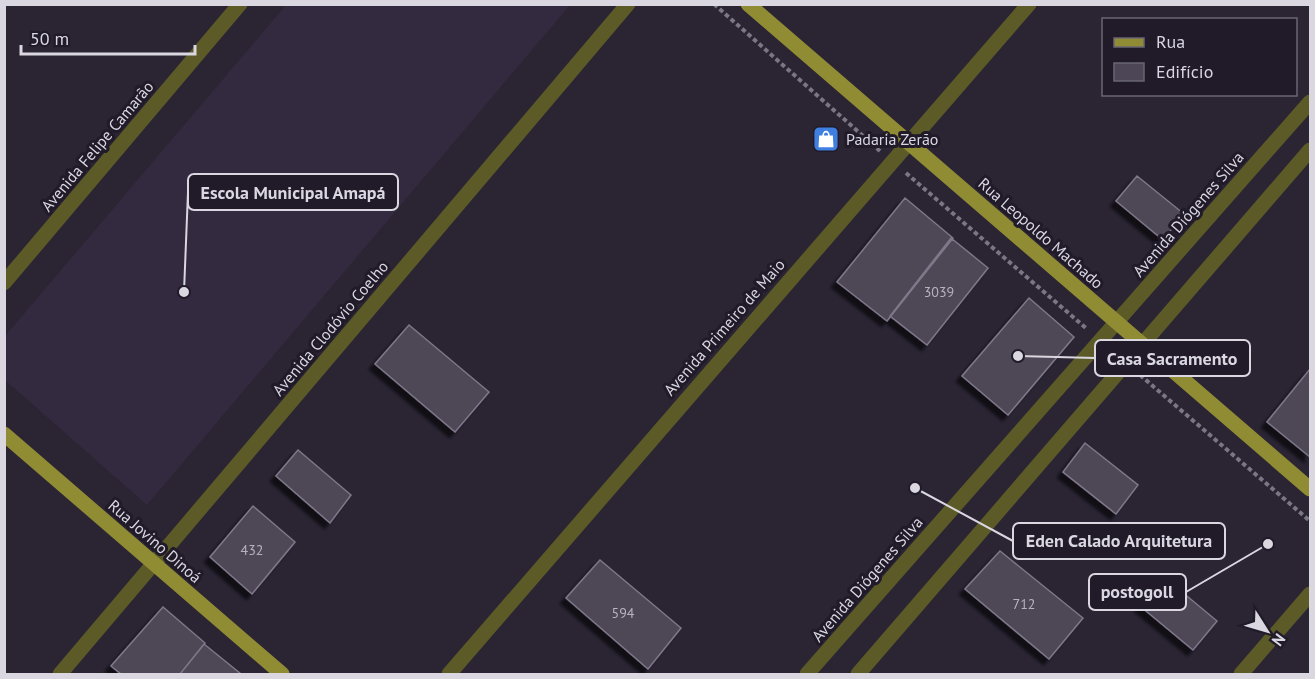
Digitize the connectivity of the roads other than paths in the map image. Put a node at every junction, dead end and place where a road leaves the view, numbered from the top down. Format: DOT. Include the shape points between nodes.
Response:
graph roads {
  1 [pos="240,4"];
  2 [pos="628,4"];
  3 [pos="748,4"];
  4 [pos="1029,4"];
  5 [pos="1311,102"];
  6 [pos="908,142"];
  7 [pos="1311,150"];
  8 [pos="4,283"];
  9 [pos="1116,322"];
  10 [pos="1144,346"];
  11 [pos="4,434"];
  12 [pos="1311,489"];
  13 [pos="154,563"];
  14 [pos="1311,594"];
  15 [pos="60,675"];
  16 [pos="282,675"];
  17 [pos="449,675"];
  18 [pos="807,675"];
  19 [pos="858,675"];
  20 [pos="1241,675"];
  1 -- 8 [label="street, Avenida Felipe Camarão"];
  2 -- 13 [label="street, Avenida Clodóvio Coelho"];
  3 -- 6 [label="main road, Rua Leopoldo Machado"];
  4 -- 6 [label="street, Avenida Primeiro de Maio"];
  5 -- 9 [label="street, Avenida Diógenes Silva"];
  6 -- 9 [label="main road, Rua Leopoldo Machado"];
  6 -- 17 [label="street, Avenida Primeiro de Maio"];
  7 -- 10 [label="street"];
  9 -- 10 [label="main road, Rua Leopoldo Machado"];
  9 -- 18 [label="street, Avenida Diógenes Silva"];
  10 -- 12 [label="main road, Rua Leopoldo Machado"];
  10 -- 19 [label="street"];
  11 -- 13 [label="main road, Rua Jovino Dinoá"];
  13 -- 15 [label="street, Avenida Clodóvio Coelho"];
  13 -- 16 [label="main road, Rua Jovino Dinoá"];
  14 -- 20 [label="street"];
}
